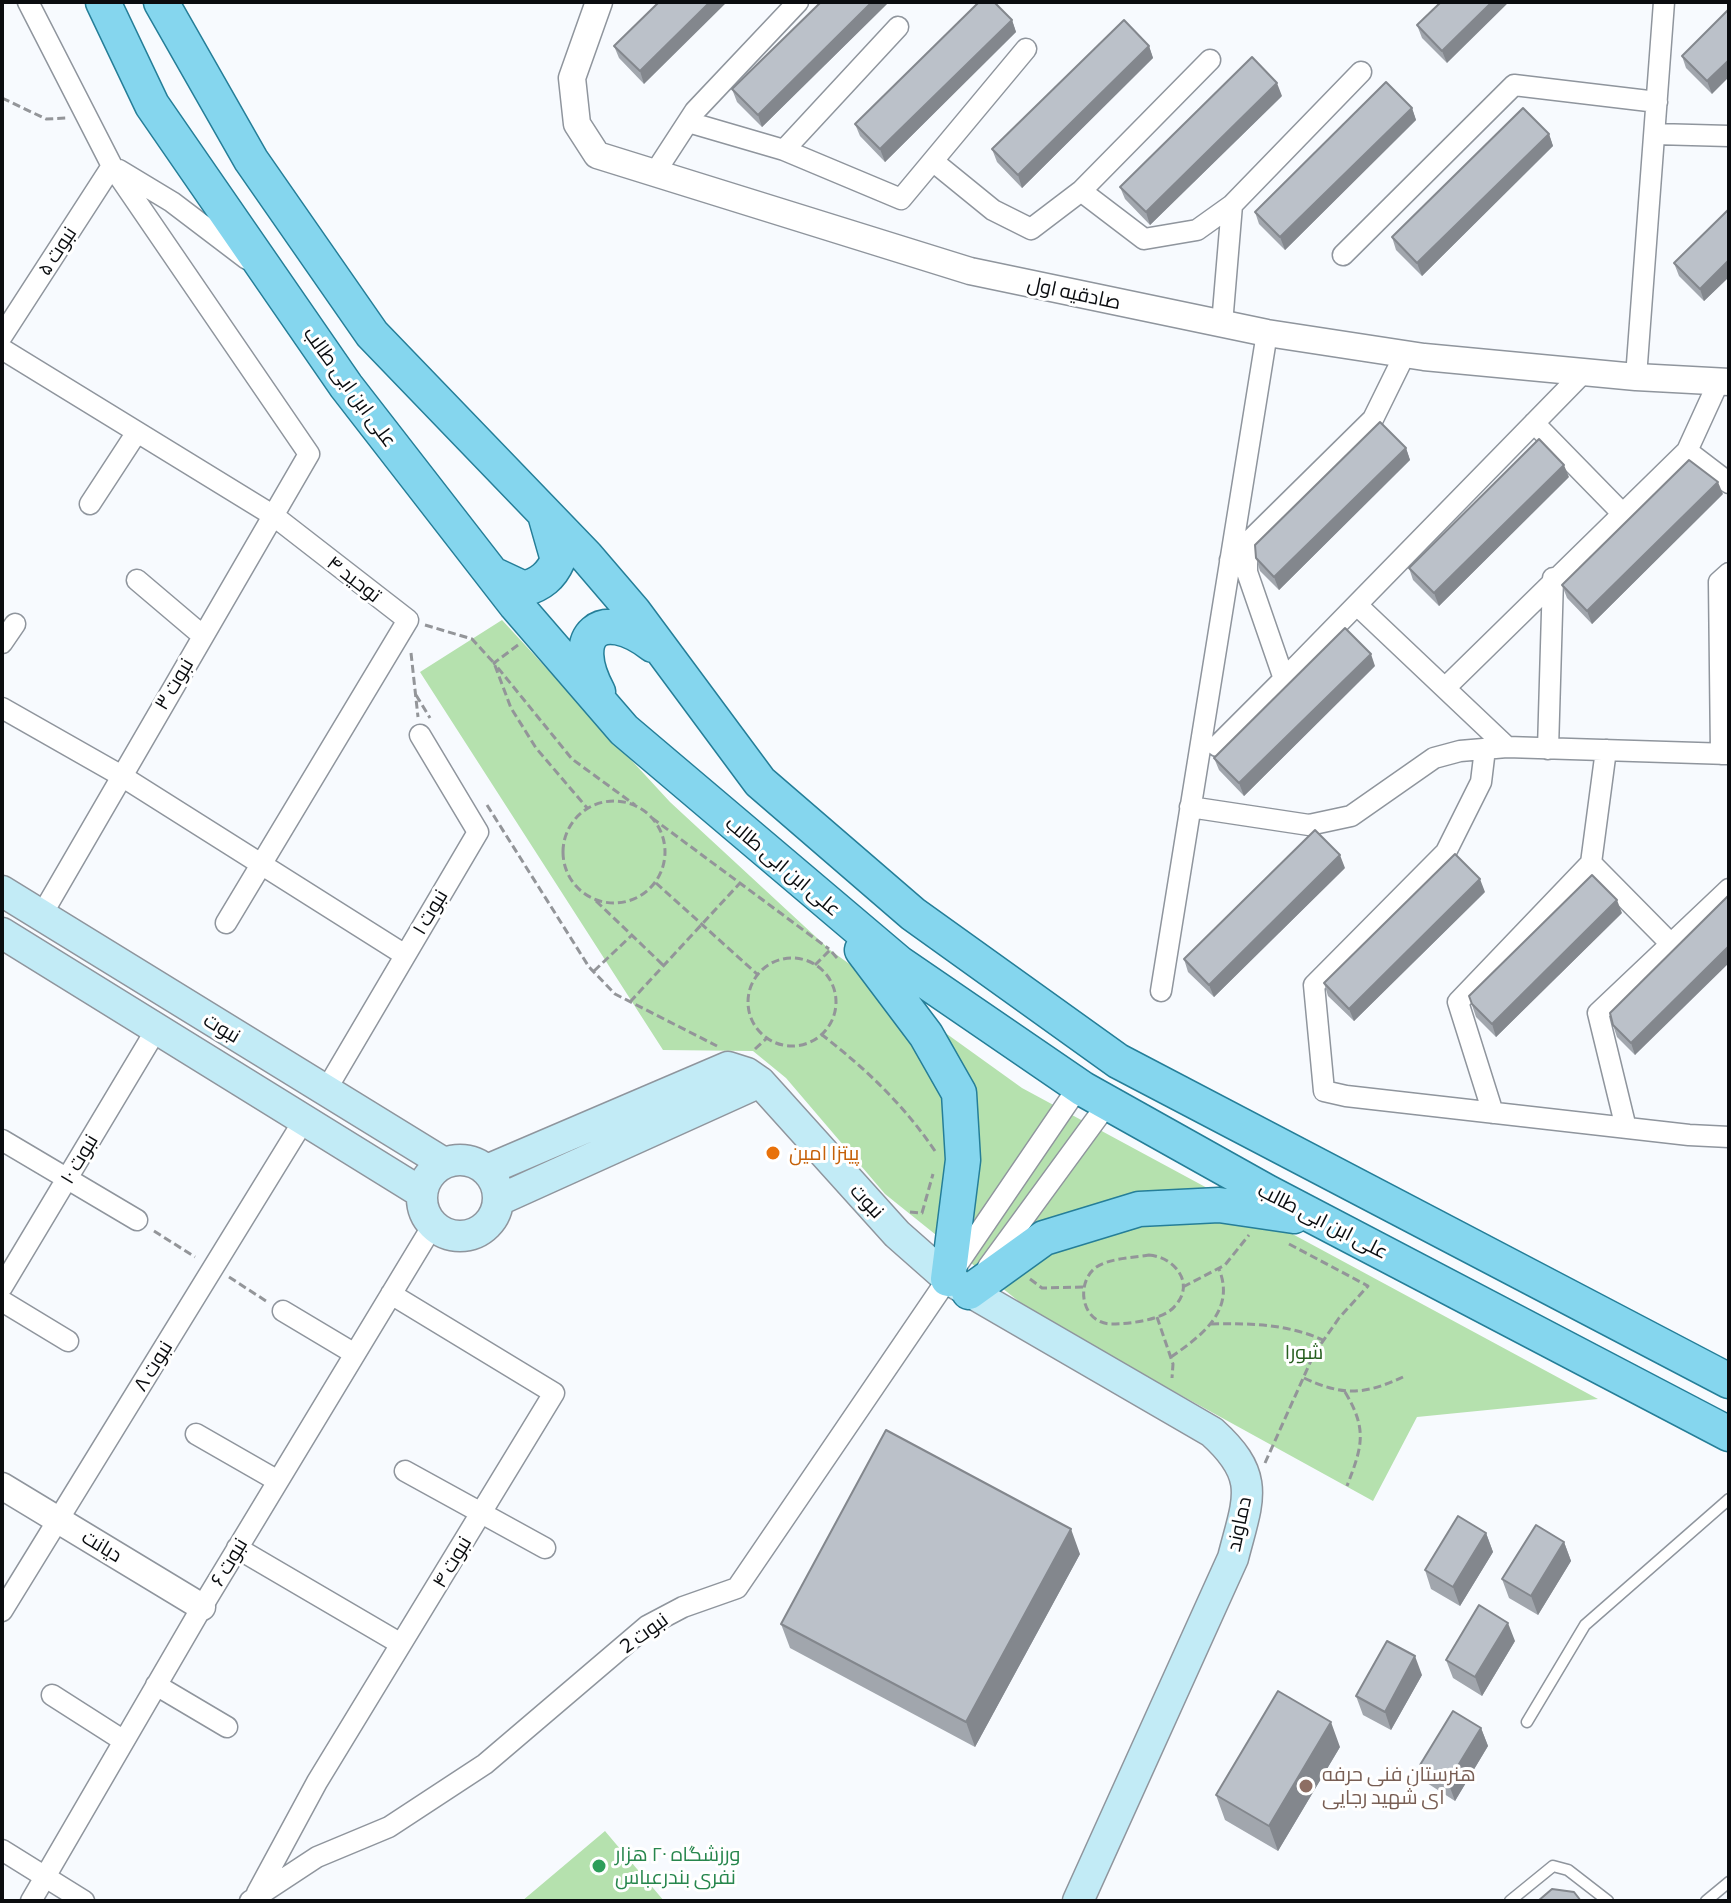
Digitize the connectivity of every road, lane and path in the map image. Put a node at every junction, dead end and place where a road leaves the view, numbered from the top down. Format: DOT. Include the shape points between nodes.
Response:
graph roads {
  1 [pos="28,2"];
  2 [pos="103,2"];
  3 [pos="161,2"];
  4 [pos="599,2"];
  5 [pos="798,2"];
  6 [pos="1664,2"];
  7 [pos="898,27"];
  8 [pos="1026,49"];
  9 [pos="1210,60"];
  10 [pos="1361,72"];
  11 [pos="2,98"];
  12 [pos="1657,102"];
  13 [pos="86,117"];
  14 [pos="688,122"];
  15 [pos="1655,134"];
  16 [pos="1729,136"];
  17 [pos="784,150"];
  18 [pos="934,162"];
  19 [pos="112,166"];
  20 [pos="654,174"];
  21 [pos="1081,191"];
  22 [pos="1232,205"];
  23 [pos="1343,255"];
  24 [pos="272,278"];
  25 [pos="1222,324"];
  26 [pos="1267,333"];
  27 [pos="2,336"];
  28 [pos="2,349"];
  29 [pos="1405,354"];
  30 [pos="1584,372"];
  31 [pos="1636,377"];
  32 [pos="1724,381"];
  33 [pos="1534,423"];
  34 [pos="137,432"];
  35 [pos="1687,451"];
  36 [pos="1729,483"];
  37 [pos="90,504"];
  38 [pos="545,513"];
  39 [pos="1622,513"];
  40 [pos="274,516"];
  41 [pos="1247,544"];
  42 [pos="1230,560"];
  43 [pos="492,573"];
  44 [pos="1729,573"];
  45 [pos="1553,578"];
  46 [pos="137,580"];
  47 [pos="1357,605"];
  48 [pos="408,620"];
  49 [pos="15,624"];
  50 [pos="537,630"];
  51 [pos="203,636"];
  52 [pos="2,643"];
  53 [pos="666,655"];
  54 [pos="494,663"];
  55 [pos="1284,679"];
  56 [pos="1445,688"];
  57 [pos="416,695"];
  58 [pos="2,708"];
  59 [pos="609,713"];
  60 [pos="426,728"];
  61 [pos="1217,746"];
  62 [pos="1507,747"];
  63 [pos="1485,749"];
  64 [pos="1548,749"];
  65 [pos="1606,750"];
  66 [pos="1725,754"];
  67 [pos="120,775"];
  68 [pos="485,802"];
  69 [pos="638,807"];
  70 [pos="1190,807"];
  71 [pos="588,809"];
  72 [pos="652,818"];
  73 [pos="1591,863"];
  74 [pos="263,866"];
  75 [pos="655,883"];
  76 [pos="740,883"];
  77 [pos="1729,889"];
  78 [pos="2,891"];
  79 [pos="596,901"];
  80 [pos="828,905"];
  81 [pos="41,916"];
  82 [pos="226,923"];
  83 [pos="702,925"];
  84 [pos="2,933"];
  85 [pos="632,935"];
  86 [pos="1671,944"];
  87 [pos="830,950"];
  88 [pos="405,955"];
  89 [pos="840,960"];
  90 [pos="815,965"];
  91 [pos="664,966"];
  92 [pos="593,971"];
  93 [pos="757,974"];
  94 [pos="1161,991"];
  95 [pos="175,1000"];
  96 [pos="630,1002"];
  97 [pos="156,1030"];
  98 [pos="821,1034"];
  99 [pos="729,1052"];
  100 [pos="760,1082"];
  101 [pos="326,1090"];
  102 [pos="1094,1094"];
  103 [pos="1493,1113"];
  104 [pos="304,1120"];
  105 [pos="1626,1128"];
  106 [pos="1729,1137"];
  107 [pos="937,1139"];
  108 [pos="2,1140"];
  109 [pos="444,1163"];
  110 [pos="934,1169"];
  111 [pos="487,1170"];
  112 [pos="68,1178"];
  113 [pos="422,1193"];
  114 [pos="499,1200"];
  115 [pos="897,1211"];
  116 [pos="1264,1211"];
  117 [pos="1321,1219"];
  118 [pos="137,1220"];
  119 [pos="433,1225"];
  120 [pos="1283,1241"];
  121 [pos="1011,1262"];
  122 [pos="1219,1269"];
  123 [pos="958,1285"];
  124 [pos="2,1287"];
  125 [pos="1083,1287"];
  126 [pos="1183,1287"];
  127 [pos="391,1294"];
  128 [pos="2,1301"];
  129 [pos="283,1311"];
  130 [pos="1157,1317"];
  131 [pos="1211,1324"];
  132 [pos="1323,1340"];
  133 [pos="68,1341"];
  134 [pos="355,1354"];
  135 [pos="1171,1357"];
  136 [pos="1403,1377"];
  137 [pos="1303,1378"];
  138 [pos="1729,1381"];
  139 [pos="1345,1392"];
  140 [pos="1167,1406"];
  141 [pos="196,1434"];
  142 [pos="1729,1434"];
  143 [pos="405,1471"];
  144 [pos="278,1481"];
  145 [pos="2,1486"];
  146 [pos="1347,1486"];
  147 [pos="1729,1499"];
  148 [pos="1247,1503"];
  149 [pos="481,1514"];
  150 [pos="58,1520"];
  151 [pos="237,1548"];
  152 [pos="545,1548"];
  153 [pos="202,1607"];
  154 [pos="2,1611"];
  155 [pos="401,1644"];
  156 [pos="156,1685"];
  157 [pos="52,1695"];
  158 [pos="1527,1722"];
  159 [pos="227,1727"];
  160 [pos="124,1741"];
  161 [pos="2,1850"];
  162 [pos="45,1877"];
  163 [pos="1729,1882"];
  164 [pos="252,1899"];
  165 [pos="31,1901"];
  166 [pos="84,1901"];
  167 [pos="1078,1901"];
  168 [pos="1510,1901"];
  169 [pos="1608,1901"];
  170 [pos="1706,1901"];
  1 -- 13 [label="street"];
  2 -- 24 [label="main road, علی ابن ابی طالب" via="152,105"];
  3 -- 38 [label="main road" via="251,160 372,334"];
  4 -- 20 [label="street, صادقیه اول" via="572,78 577,124 597,155"];
  5 -- 14 [label="street"];
  6 -- 12 [label="street"];
  7 -- 17 [label="street"];
  8 -- 18 [label="street"];
  9 -- 21 [label="street"];
  10 -- 22 [label="street"];
  11 -- 13 [label="path" via="46,119"];
  12 -- 15 [label="street"];
  12 -- 23 [label="street" via="1514,85"];
  13 -- 19 [label="street"];
  14 -- 17 [label="street"];
  14 -- 20 [label="street"];
  15 -- 16 [label="street"];
  15 -- 31 [label="street"];
  17 -- 18 [label="street" via="901,199"];
  18 -- 21 [label="street" via="993,210 1031,229"];
  19 -- 24 [label="street" via="192,216"];
  19 -- 27 [label="street, نبوت ۵"];
  19 -- 40 [label="street, نبوت ۳" via="309,454"];
  20 -- 25 [label="street, صادقیه اول" via="970,271"];
  21 -- 22 [label="street" via="1144,239 1197,230"];
  22 -- 25 [label="street"];
  24 -- 43 [label="main road, علی ابن ابی طالب" via="346,386"];
  25 -- 26 [label="street, صادقیه اول"];
  26 -- 29 [label="street, صادقیه اول"];
  26 -- 42 [label="street"];
  28 -- 34 [label="street, توحید ۴"];
  29 -- 30 [label="street, صادقیه اول"];
  29 -- 41 [label="street" via="1373,419"];
  30 -- 31 [label="street, صادقیه اول"];
  30 -- 33 [label="street"];
  31 -- 32 [label="street, صادقیه اول"];
  32 -- 35 [label="street"];
  33 -- 39 [label="street"];
  33 -- 47 [label="street"];
  34 -- 37 [label="street"];
  34 -- 40 [label="street, توحید ۴"];
  35 -- 36 [label="street"];
  35 -- 39 [label="street"];
  38 -- 43 [label="main road" via="558,560 552,572 524,589"];
  38 -- 53 [label="main road"];
  39 -- 45 [label="street"];
  40 -- 48 [label="street, توحید ۴"];
  40 -- 51 [label="street, نبوت ۳"];
  41 -- 42 [label="street"];
  41 -- 55 [label="street" via="1247,572"];
  42 -- 70 [label="street"];
  43 -- 50 [label="main road, علی ابن ابی طالب"];
  44 -- 66 [label="street" via="1719,582"];
  45 -- 56 [label="street"];
  45 -- 64 [label="street"];
  46 -- 51 [label="street"];
  47 -- 55 [label="street"];
  47 -- 56 [label="street"];
  48 -- 54 [label="path" via="472,639"];
  48 -- 57 [label="path"];
  48 -- 74 [label="street"];
  49 -- 52 [label="street"];
  50 -- 54 [label="path"];
  50 -- 59 [label="main road, علی ابن ابی طالب"];
  51 -- 67 [label="street, نبوت ۳"];
  53 -- 59 [label="main road" via="619,625 605,626 590,637 584,651 586,667"];
  53 -- 138 [label="main road" via="760,782 913,914 1118,1061"];
  54 -- 69 [label="path" via="572,759"];
  54 -- 71 [label="path" via="511,708 536,748"];
  55 -- 61 [label="street"];
  56 -- 62 [label="street"];
  57 -- 60 [label="path"];
  57 -- 60 [label="path"];
  58 -- 67 [label="street"];
  59 -- 80 [label="main road, علی ابن ابی طالب"];
  60 -- 88 [label="street, نبوت ۱" via="478,832"];
  62 -- 63 [label="street"];
  62 -- 64 [label="street"];
  63 -- 70 [label="street" via="1434,758 1351,816 1334,821 1279,823"];
  63 -- 103 [label="street" via="1481,782 1446,852 1314,985 1324,1091"];
  64 -- 65 [label="street"];
  65 -- 66 [label="street"];
  65 -- 73 [label="street"];
  67 -- 74 [label="street"];
  67 -- 81 [label="street, نبوت ۳"];
  68 -- 92 [label="path"];
  69 -- 71 [label="path" via="604,802"];
  69 -- 72 [label="path"];
  70 -- 94 [label="street"];
  71 -- 79 [label="path" via="571,826 563,849 571,880"];
  72 -- 75 [label="path" via="665,850"];
  72 -- 76 [label="path"];
  73 -- 86 [label="street"];
  73 -- 103 [label="street" via="1458,1002"];
  74 -- 82 [label="street"];
  74 -- 88 [label="street"];
  75 -- 79 [label="path" via="629,902"];
  75 -- 83 [label="path"];
  76 -- 83 [label="path"];
  76 -- 87 [label="path"];
  77 -- 86 [label="street"];
  78 -- 81 [label="main road, نبوت"];
  79 -- 85 [label="path"];
  80 -- 102 [label="main road, علی ابن ابی طالب" via="899,963"];
  80 -- 123 [label="main road" via="926,1035 959,1093 963,1160"];
  81 -- 95 [label="main road, نبوت"];
  83 -- 91 [label="path"];
  83 -- 93 [label="path"];
  84 -- 97 [label="main road, نبوت"];
  85 -- 91 [label="path"];
  85 -- 92 [label="path"];
  86 -- 105 [label="street" via="1598,1013"];
  87 -- 89 [label="path"];
  87 -- 90 [label="path"];
  88 -- 101 [label="street, نبوت ۱"];
  90 -- 93 [label="path" via="781,959"];
  90 -- 98 [label="path" via="831,981 835,995 835,1009"];
  91 -- 96 [label="path"];
  92 -- 96 [label="path"];
  93 -- 98 [label="path" via="750,987 750,1015 767,1038 795,1046"];
  95 -- 97 [label="main road"];
  95 -- 101 [label="main road, نبوت"];
  96 -- 99 [label="path"];
  97 -- 104 [label="main road, نبوت"];
  97 -- 112 [label="street, نبوت ۱۰"];
  98 -- 107 [label="path" via="883,1085 938,1154"];
  100 -- 111 [label="main road, نبوت" via="728,1067"];
  100 -- 114 [label="main road"];
  100 -- 123 [label="main road, نبوت" via="897,1234"];
  101 -- 109 [label="main road, نبوت"];
  102 -- 117 [label="main road, علی ابن ابی طالب"];
  102 -- 123 [label="street"];
  102 -- 123 [label="street"];
  103 -- 105 [label="street"];
  104 -- 113 [label="main road, نبوت"];
  104 -- 150 [label="street, نبوت ۸"];
  105 -- 106 [label="street"];
  108 -- 112 [label="street"];
  109 -- 111 [label="main road" via="466,1159"];
  109 -- 113 [label="main road" via="428,1177"];
  110 -- 115 [label="path" via="922,1213"];
  111 -- 114 [label="main road"];
  112 -- 118 [label="street"];
  112 -- 124 [label="street, نبوت ۱۰"];
  113 -- 119 [label="main road" via="423,1210"];
  114 -- 119 [label="main road" via="486,1226 473,1234 458,1236"];
  116 -- 117 [label="main road"];
  116 -- 121 [label="main road" via="1219,1205 1139,1209 1044,1238"];
  116 -- 122 [label="path" via="1240,1249"];
  117 -- 142 [label="main road, علی ابن ابی طالب"];
  119 -- 127 [label="street, نبوت ۶"];
  120 -- 132 [label="path" via="1368,1286"];
  121 -- 123 [label="main road"];
  121 -- 125 [label="path" via="1042,1288"];
  122 -- 126 [label="path"];
  122 -- 131 [label="path" via="1224,1296"];
  123 -- 140 [label="main road, دماوند"];
  123 -- 164 [label="street, نبوت 2" via="737,1588 647,1626 485,1764 389,1827 317,1857"];
  125 -- 126 [label="path" via="1101,1264 1149,1255 1169,1259"];
  125 -- 130 [label="path" via="1086,1307 1100,1321"];
  126 -- 130 [label="path" via="1175,1307"];
  127 -- 134 [label="street, نبوت ۶"];
  127 -- 149 [label="street, نبوت ۴" via="554,1393"];
  128 -- 133 [label="street"];
  129 -- 134 [label="street"];
  130 -- 135 [label="path"];
  131 -- 132 [label="path" via="1263,1324 1302,1330"];
  131 -- 135 [label="path"];
  132 -- 137 [label="path"];
  134 -- 144 [label="street, نبوت ۶"];
  135 -- 140 [label="path"];
  136 -- 139 [label="path" via="1373,1391"];
  137 -- 139 [label="path"];
  137 -- 148 [label="path"];
  139 -- 146 [label="path" via="1358,1414 1362,1435"];
  140 -- 148 [label="main road, دماوند" via="1212,1432 1235,1453 1243,1467"];
  141 -- 144 [label="street"];
  143 -- 149 [label="street"];
  144 -- 151 [label="street, نبوت ۶"];
  145 -- 150 [label="street, دیانت"];
  147 -- 158 [label="lane" via="1585,1625"];
  148 -- 167 [label="main road, دماوند" via="1233,1558"];
  149 -- 152 [label="street"];
  149 -- 155 [label="street, نبوت ۴"];
  150 -- 153 [label="street, دیانت"];
  150 -- 154 [label="street, نبوت ۸"];
  151 -- 153 [label="street, نبوت ۶"];
  151 -- 155 [label="street"];
  153 -- 156 [label="street, نبوت ۶"];
  155 -- 164 [label="street, نبوت ۴"];
  156 -- 159 [label="street"];
  156 -- 160 [label="street, نبوت ۶"];
  157 -- 160 [label="street"];
  160 -- 162 [label="street, نبوت ۶"];
  161 -- 162 [label="street"];
  162 -- 165 [label="street, نبوت ۶"];
  162 -- 166 [label="street"];
  163 -- 170 [label="lane"];
  168 -- 169 [label="lane" via="1553,1866 1568,1870"];
}
